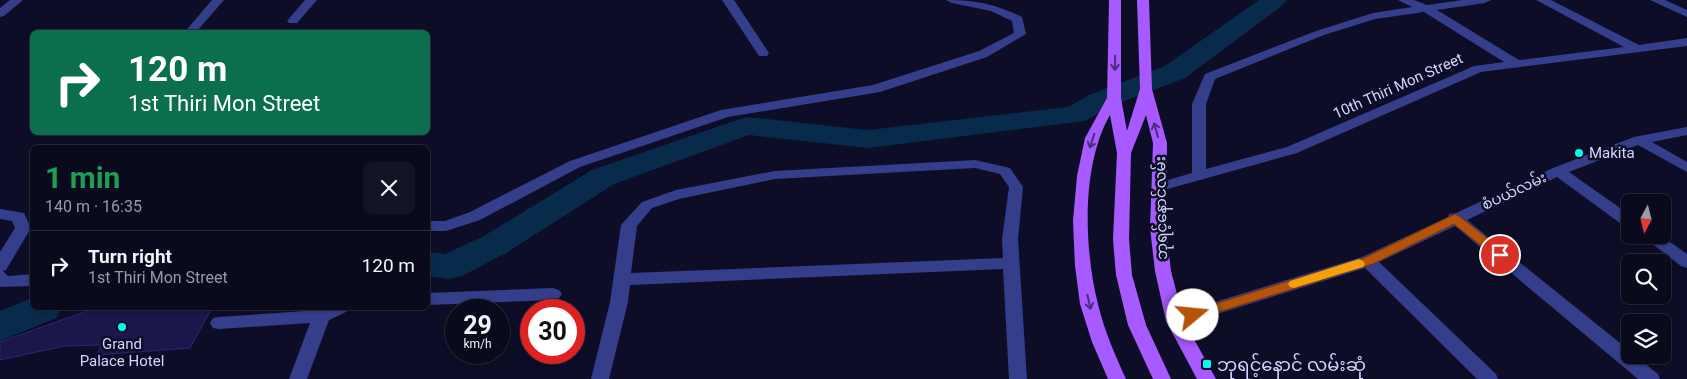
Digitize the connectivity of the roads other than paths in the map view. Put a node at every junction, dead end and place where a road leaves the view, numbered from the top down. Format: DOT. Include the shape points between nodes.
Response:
graph roads {
  1 [pos="17,0"];
  2 [pos="218,0"];
  3 [pos="311,0"];
  4 [pos="728,0"];
  5 [pos="952,0"];
  6 [pos="1115,0"];
  7 [pos="1143,0"];
  8 [pos="1404,0"];
  9 [pos="1485,0"];
  10 [pos="1542,0"];
  11 [pos="1656,0"];
  12 [pos="1427,9"];
  13 [pos="0,14"];
  14 [pos="1687,14"];
  15 [pos="294,21"];
  16 [pos="193,29"];
  17 [pos="1687,42"];
  18 [pos="1636,48"];
  19 [pos="763,53"];
  20 [pos="1518,64"];
  21 [pos="1146,89"];
  22 [pos="1114,98"];
  23 [pos="1687,131"];
  24 [pos="1639,140"];
  25 [pos="1124,153"];
  26 [pos="1687,168"];
  27 [pos="1558,171"];
  28 [pos="1200,175"];
  29 [pos="1159,187"];
  30 [pos="0,214"];
  31 [pos="1621,216"];
  32 [pos="1455,218"];
  33 [pos="430,226"];
  34 [pos="1662,244"];
  35 [pos="1368,261"];
  36 [pos="1687,262"];
  37 [pos="1011,263"];
  38 [pos="0,266"];
  39 [pos="0,276"];
  40 [pos="622,279"];
  41 [pos="30,280"];
  42 [pos="553,294"];
  43 [pos="430,300"];
  44 [pos="336,310"];
  45 [pos="322,316"];
  46 [pos="1175,321"];
  47 [pos="218,323"];
  48 [pos="298,379"];
  49 [pos="600,379"];
  50 [pos="1018,379"];
  51 [pos="1117,379"];
  52 [pos="1162,379"];
  53 [pos="1207,379"];
  54 [pos="1489,379"];
  55 [pos="1651,379"];
  1 -- 13 [label="street"];
  2 -- 16 [label="street"];
  3 -- 15 [label="street"];
  4 -- 19 [label="street"];
  5 -- 33 [label="street" via="994,8 1018,20 1020,34 983,54 875,89 726,113 575,164 475,216 446,226"];
  6 -- 22 [label="main road, ဘုရင့်နောင်လမ်း, one-way"];
  7 -- 21 [label="main road, ဘုရင့်နောင်လမ်း"];
  8 -- 12 [label="street"];
  9 -- 12 [label="street"];
  10 -- 18 [label="street"];
  11 -- 14 [label="street"];
  12 -- 20 [label="street"];
  12 -- 28 [label="street" via="1373,16 1209,77 1199,104"];
  17 -- 18 [label="street, 10th Thiri Mon Street"];
  18 -- 20 [label="street, 10th Thiri Mon Street"];
  20 -- 28 [label="street, 10th Thiri Mon Street" via="1478,69 1292,150"];
  21 -- 25 [label="main road, ဘုရင့်နောင်လမ်း" via="1137,123"];
  29 -- 21 [label="main road, ဘုရင့်နောင်လမ်း, one-way" via="1160,143"];
  22 -- 25 [label="main road, ဘုရင့်နောင်လမ်း"];
  22 -- 51 [label="main road, ဘုရင့်နောင်လမ်း, one-way" via="1093,136 1084,169 1082,239 1089,304"];
  23 -- 24 [label="street, စံပယ်လမ်း"];
  24 -- 26 [label="street"];
  24 -- 27 [label="street, စံပယ်လမ်း"];
  25 -- 52 [label="main road, ဘုရင့်နောင်လမ်း" via="1121,239 1124,275 1137,325"];
  27 -- 31 [label="street"];
  27 -- 32 [label="street, စံပယ်လမ်း"];
  28 -- 29 [label="street, 10th Thiri Mon Street"];
  29 -- 46 [label="main road, ဘုရင့်နောင်လမ်း" via="1158,228 1163,270"];
  30 -- 38 [label="street" via="18,217 23,228"];
  32 -- 35 [label="street, စံပယ်လမ်း"];
  32 -- 55 [label="street"];
  34 -- 36 [label="street"];
  35 -- 46 [label="street, စံပယ်လမ်း"];
  35 -- 54 [label="street"];
  37 -- 40 [label="street"];
  37 -- 40 [label="street" via="1010,239 1016,186 1004,172 974,164 775,175 676,195 647,205 629,225"];
  37 -- 50 [label="street"];
  39 -- 41 [label="street" via="3,282"];
  40 -- 49 [label="street"];
  42 -- 43 [label="street"];
  44 -- 45 [label="street"];
  45 -- 47 [label="street"];
  45 -- 48 [label="street"];
  46 -- 53 [label="main road, ဘုရင့်နောင်လမ်း"];
}
